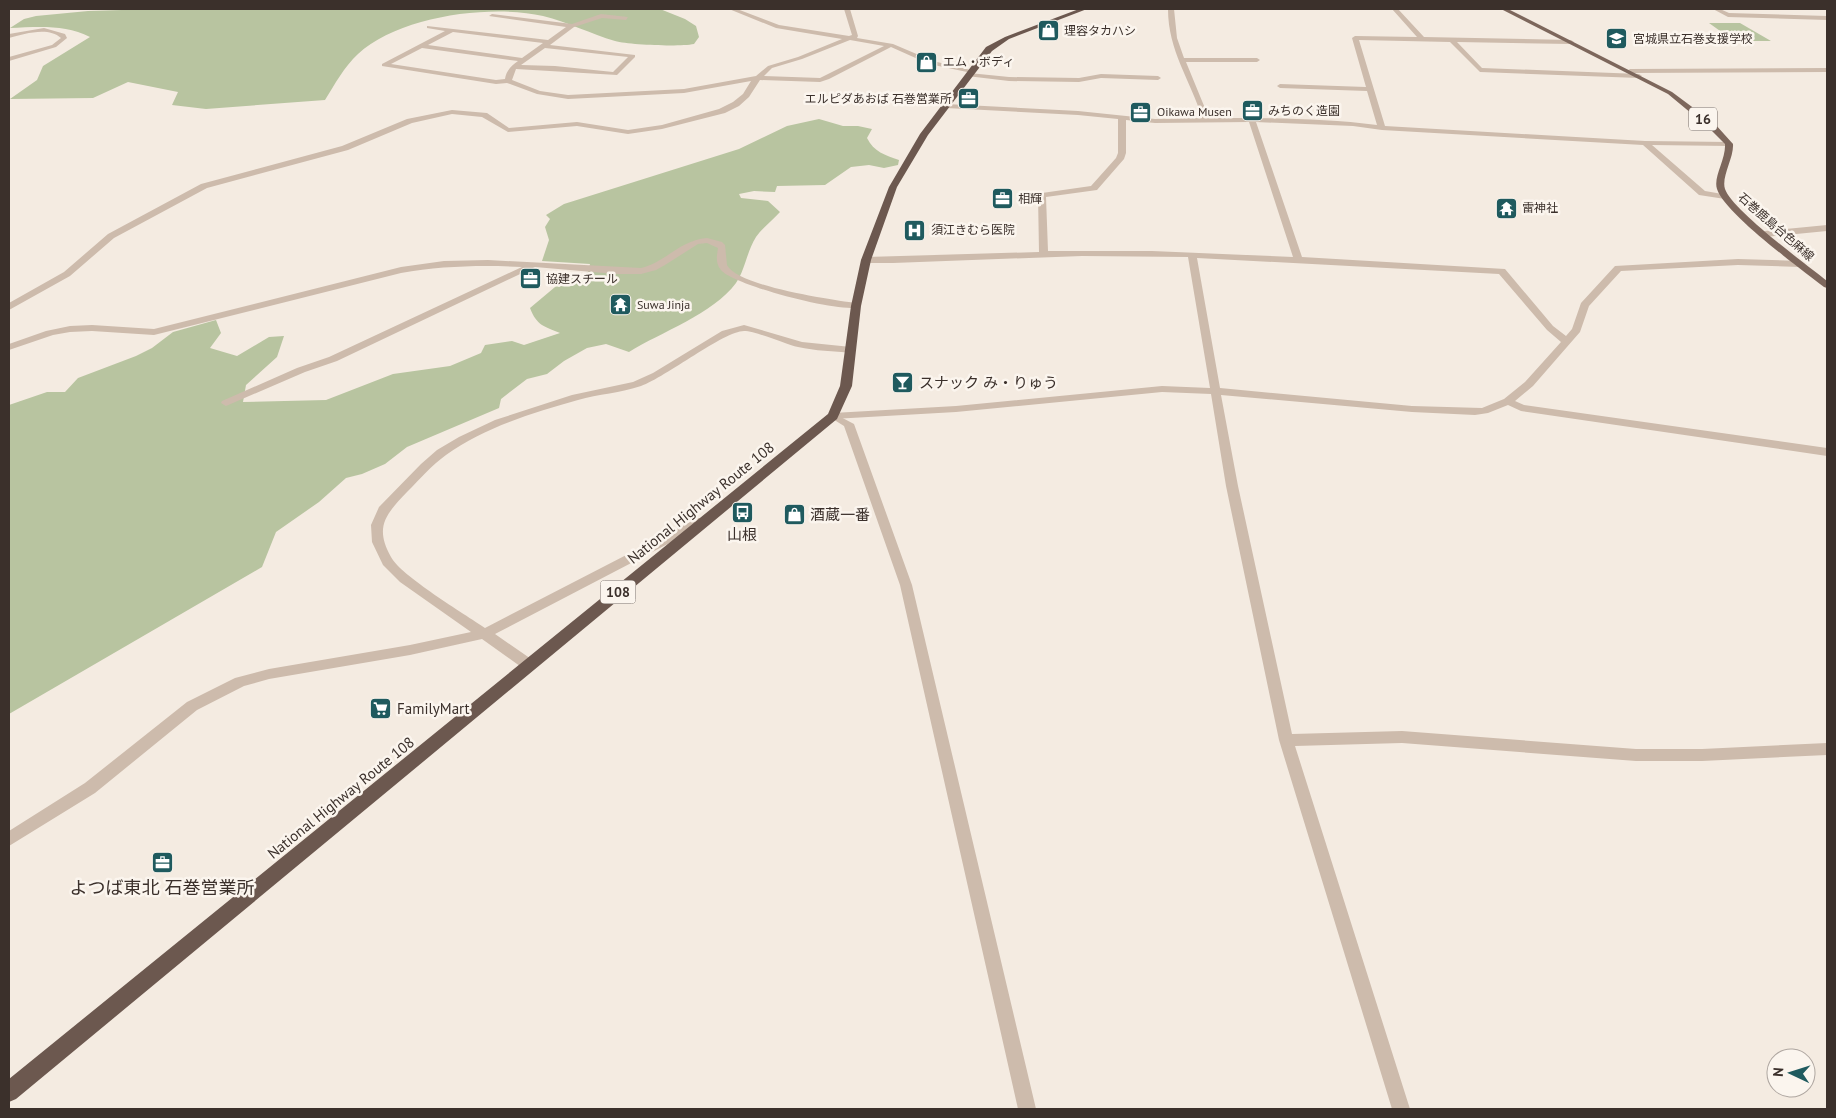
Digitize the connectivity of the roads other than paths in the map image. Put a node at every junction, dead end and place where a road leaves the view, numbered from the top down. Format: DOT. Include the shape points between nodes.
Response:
graph roads {
  1 [pos="732,9"];
  2 [pos="847,9"];
  3 [pos="1084,9"];
  4 [pos="1171,9"];
  5 [pos="1395,9"];
  6 [pos="1504,9"];
  7 [pos="1716,9"];
  8 [pos="492,16"];
  9 [pos="626,18"];
  10 [pos="1827,18"];
  11 [pos="572,26"];
  12 [pos="429,27"];
  13 [pos="452,30"];
  14 [pos="9,36"];
  15 [pos="851,38"];
  16 [pos="1424,40"];
  17 [pos="1452,40"];
  18 [pos="1571,42"];
  19 [pos="545,44"];
  20 [pos="891,45"];
  21 [pos="420,46"];
  22 [pos="9,59"];
  23 [pos="523,60"];
  24 [pos="1180,60"];
  25 [pos="1257,60"];
  26 [pos="514,67"];
  27 [pos="1827,70"];
  28 [pos="1630,71"];
  29 [pos="970,73"];
  30 [pos="1639,76"];
  31 [pos="758,78"];
  32 [pos="1158,78"];
  33 [pos="508,81"];
  34 [pos="1280,86"];
  35 [pos="1368,89"];
  36 [pos="946,106"];
  37 [pos="1122,118"];
  38 [pos="1206,119"];
  39 [pos="1252,120"];
  40 [pos="1382,128"];
  41 [pos="1645,143"];
  42 [pos="1729,144"];
  43 [pos="1725,197"];
  44 [pos="1827,228"];
  45 [pos="1765,234"];
  46 [pos="1044,254"];
  47 [pos="1192,255"];
  48 [pos="866,260"];
  49 [pos="1298,260"];
  50 [pos="1800,264"];
  51 [pos="534,265"];
  52 [pos="1827,285"];
  53 [pos="856,306"];
  54 [pos="9,307"];
  55 [pos="1566,342"];
  56 [pos="9,347"];
  57 [pos="851,350"];
  58 [pos="1216,391"];
  59 [pos="1508,401"];
  60 [pos="226,403"];
  61 [pos="833,416"];
  62 [pos="1827,452"];
  63 [pos="711,516"];
  64 [pos="484,634"];
  65 [pos="529,665"];
  66 [pos="1286,740"];
  67 [pos="1827,749"];
  68 [pos="9,839"];
  69 [pos="9,1092"];
  70 [pos="1027,1109"];
  71 [pos="1401,1109"];
  1 -- 15 [label="street" via="778,27"];
  2 -- 15 [label="street" via="854,36"];
  3 -- 29 [label="highway, National Highway Route 108 / 108" via="996,44"];
  4 -- 24 [label="street" via="1170,19"];
  5 -- 16 [label="street"];
  6 -- 18 [label="main road, 16"];
  7 -- 10 [label="street" via="1734,15"];
  8 -- 11 [label="street"];
  9 -- 11 [label="street" via="601,16"];
  11 -- 19 [label="street"];
  12 -- 13 [label="street"];
  13 -- 19 [label="street"];
  13 -- 21 [label="street"];
  14 -- 22 [label="street" via="51,31 59,32 64,38 54,46"];
  15 -- 20 [label="street"];
  15 -- 31 [label="street" via="770,67"];
  16 -- 17 [label="street"];
  16 -- 35 [label="street" via="1354,38"];
  17 -- 18 [label="street"];
  17 -- 30 [label="street" via="1480,70"];
  18 -- 28 [label="main road, 16"];
  19 -- 23 [label="street"];
  19 -- 26 [label="street" via="633,56 615,74"];
  20 -- 29 [label="street" via="930,63"];
  20 -- 31 [label="street" via="820,80"];
  21 -- 23 [label="street"];
  21 -- 33 [label="street" via="384,65 496,82"];
  23 -- 26 [label="street"];
  24 -- 25 [label="street"];
  24 -- 38 [label="street"];
  26 -- 33 [label="street" via="508,74"];
  27 -- 28 [label="street"];
  28 -- 30 [label="main road, 16"];
  29 -- 32 [label="street" via="1026,79"];
  29 -- 36 [label="highway, National Highway Route 108 / 108"];
  30 -- 42 [label="main road, 16" via="1670,93 1712,126"];
  31 -- 33 [label="street" via="684,91 597,97 547,94"];
  31 -- 54 [label="street" via="736,104 722,111 643,131 628,132 577,124 508,130 484,115 452,112 410,121 345,148 204,186 111,236 67,274"];
  34 -- 35 [label="street"];
  35 -- 40 [label="street"];
  36 -- 37 [label="street"];
  36 -- 48 [label="highway, National Highway Route 108 / 108" via="924,134 893,187"];
  37 -- 38 [label="street" via="1154,121"];
  37 -- 46 [label="street" via="1120,159 1094,188 1042,195"];
  38 -- 39 [label="street"];
  39 -- 40 [label="street"];
  39 -- 49 [label="street"];
  40 -- 41 [label="street"];
  41 -- 42 [label="street"];
  41 -- 43 [label="street" via="1702,193"];
  42 -- 43 [label="main road, 石巻鹿島台色麻線 / 16" via="1729,161 1720,183"];
  43 -- 45 [label="main road, 石巻鹿島台色麻線"];
  44 -- 45 [label="street"];
  45 -- 50 [label="main road, 石巻鹿島台色麻線"];
  46 -- 47 [label="street"];
  46 -- 48 [label="street"];
  47 -- 49 [label="street"];
  47 -- 58 [label="street"];
  48 -- 53 [label="highway, National Highway Route 108 / 108"];
  49 -- 55 [label="street" via="1502,272"];
  50 -- 52 [label="main road, 石巻鹿島台色麻線"];
  50 -- 55 [label="street" via="1738,262 1618,268 1584,306 1577,330"];
  51 -- 53 [label="street" via="647,270 661,266 692,242 710,240 722,247 721,262 735,276 795,296"];
  51 -- 56 [label="street" via="448,262 422,266 154,332 69,328"];
  51 -- 60 [label="street" via="333,359"];
  53 -- 57 [label="highway, National Highway Route 108 / 108"];
  55 -- 59 [label="street" via="1529,384"];
  57 -- 61 [label="highway, National Highway Route 108 / 108" via="846,386"];
  57 -- 64 [label="street" via="800,345 744,328 734,330 657,376 499,422 441,453 383,510 377,526 378,542 386,562 405,579"];
  58 -- 59 [label="street" via="1475,412"];
  58 -- 61 [label="street" via="1162,389 956,409"];
  58 -- 66 [label="street" via="1232,486"];
  59 -- 62 [label="street" via="1521,408"];
  61 -- 63 [label="highway, National Highway Route 108 / 108"];
  61 -- 70 [label="street" via="850,424 906,585"];
  63 -- 64 [label="street"];
  63 -- 65 [label="highway, National Highway Route 108 / 108"];
  64 -- 65 [label="street"];
  64 -- 68 [label="street" via="240,682 192,706 90,788"];
  65 -- 69 [label="highway, National Highway Route 108 / 108"];
  66 -- 67 [label="street" via="1402,737 1636,755"];
  66 -- 71 [label="street"];
}
